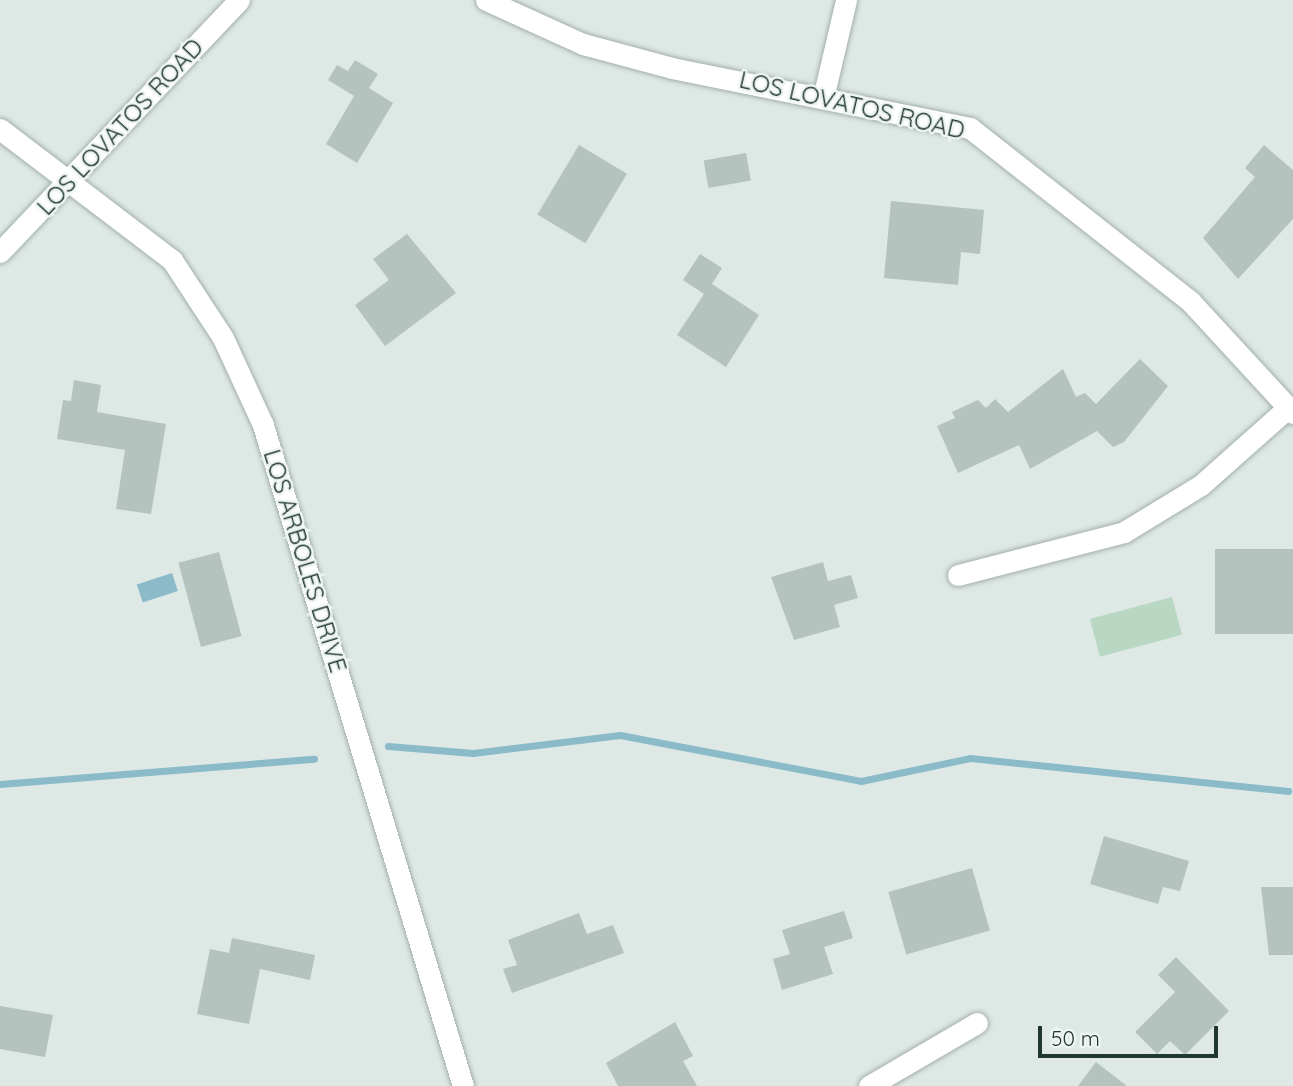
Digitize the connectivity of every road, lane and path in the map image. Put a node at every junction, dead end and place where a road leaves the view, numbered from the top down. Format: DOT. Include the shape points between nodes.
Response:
graph roads {
  1 [pos="239,0"];
  2 [pos="486,0"];
  3 [pos="846,0"];
  4 [pos="824,94"];
  5 [pos="0,129"];
  6 [pos="73,180"];
  7 [pos="0,252"];
  8 [pos="1291,410"];
  9 [pos="958,575"];
  10 [pos="977,1023"];
  11 [pos="463,1086"];
  12 [pos="869,1086"];
  1 -- 6 [label="street, LOS LOVATOS ROAD"];
  2 -- 4 [label="street, LOS LOVATOS ROAD" via="583,44 672,68"];
  3 -- 4 [label="street"];
  4 -- 8 [label="street, LOS LOVATOS ROAD" via="970,128 1191,302"];
  5 -- 6 [label="street, LOS ARBOLES DRIVE"];
  6 -- 7 [label="street, LOS LOVATOS ROAD"];
  6 -- 11 [label="street, LOS ARBOLES DRIVE" via="172,260 223,338 263,425"];
  8 -- 9 [label="street" via="1201,485 1124,532"];
  10 -- 12 [label="street"];
}
